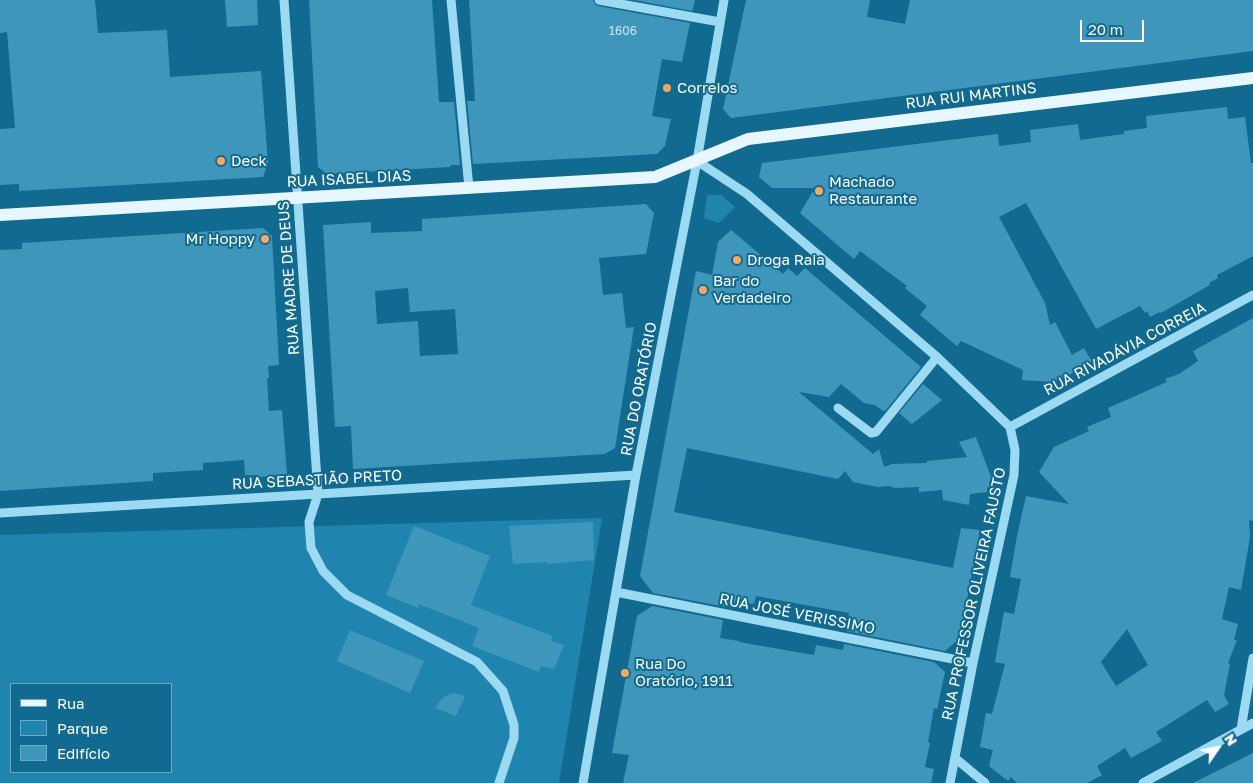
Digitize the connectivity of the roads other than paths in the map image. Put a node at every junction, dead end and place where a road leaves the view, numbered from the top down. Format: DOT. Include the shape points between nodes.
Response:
graph roads {
  1 [pos="284,0"];
  2 [pos="451,0"];
  3 [pos="599,0"];
  4 [pos="724,0"];
  5 [pos="720,22"];
  6 [pos="1253,78"];
  7 [pos="697,161"];
  8 [pos="469,188"];
  9 [pos="297,198"];
  10 [pos="0,214"];
  11 [pos="1253,295"];
  12 [pos="937,357"];
  13 [pos="838,408"];
  14 [pos="1010,427"];
  15 [pos="636,475"];
  16 [pos="318,494"];
  17 [pos="0,513"];
  18 [pos="616,592"];
  19 [pos="1253,658"];
  20 [pos="973,663"];
  21 [pos="1253,723"];
  22 [pos="1241,729"];
  23 [pos="954,758"];
  24 [pos="499,783"];
  25 [pos="583,783"];
  26 [pos="950,783"];
  27 [pos="985,783"];
  28 [pos="1143,783"];
  1 -- 9 [label="street, RUA MADRE DE DEUS"];
  2 -- 8 [label="street"];
  3 -- 5 [label="street"];
  4 -- 5 [label="street, RUA DO ORATÓRIO"];
  5 -- 7 [label="street, RUA DO ORATÓRIO"];
  6 -- 7 [label="main road, RUA RUI MARTINS" via="748,140"];
  7 -- 8 [label="main road, RUA ISABEL DIAS" via="655,177"];
  7 -- 12 [label="street" via="747,194"];
  7 -- 15 [label="street, RUA DO ORATÓRIO"];
  8 -- 9 [label="main road, RUA ISABEL DIAS"];
  9 -- 10 [label="main road, RUA ISABEL DIAS"];
  9 -- 16 [label="street, RUA MADRE DE DEUS"];
  11 -- 14 [label="street, RUA RIVADÁVIA CORREIA"];
  12 -- 13 [label="street" via="876,432 871,433"];
  12 -- 14 [label="street"];
  14 -- 20 [label="street, RUA PROFESSOR OLIVEIRA FAUSTO" via="1015,450 1014,475"];
  15 -- 16 [label="street, RUA SEBASTIÃO PRETO"];
  15 -- 18 [label="street, RUA DO ORATÓRIO"];
  16 -- 17 [label="street, RUA SEBASTIÃO PRETO"];
  16 -- 24 [label="street" via="309,522 311,548 323,571 347,595 477,662 503,691 514,725 514,738"];
  18 -- 20 [label="street, RUA JOSÉ VERISSIMO"];
  18 -- 25 [label="street, RUA DO ORATÓRIO"];
  19 -- 22 [label="street"];
  20 -- 23 [label="street, RUA PROFESSOR OLIVEIRA FAUSTO"];
  21 -- 22 [label="street"];
  22 -- 28 [label="street"];
  23 -- 26 [label="street, RUA PROFESSOR OLIVEIRA FAUSTO"];
  23 -- 27 [label="street"];
}
